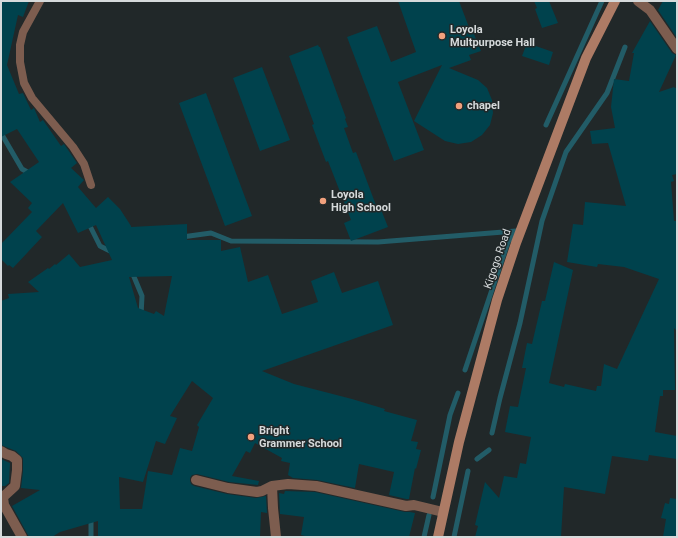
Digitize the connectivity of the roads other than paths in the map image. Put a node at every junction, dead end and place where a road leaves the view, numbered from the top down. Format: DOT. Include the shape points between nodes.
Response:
graph roads {
  1 [pos="40,1"];
  2 [pos="615,1"];
  3 [pos="638,1"];
  4 [pos="677,49"];
  5 [pos="91,184"];
  6 [pos="1,450"];
  7 [pos="196,480"];
  8 [pos="272,486"];
  9 [pos="443,512"];
  10 [pos="22,537"];
  11 [pos="276,537"];
  12 [pos="438,537"];
  1 -- 5 [label="lane" via="23,32 20,45 24,83 32,98 73,147 84,164"];
  2 -- 9 [label="main road, Kigogo Road" via="586,58 516,243 497,300"];
  3 -- 4 [label="street" via="650,10"];
  6 -- 10 [label="street" via="17,460 15,486 3,497 4,505"];
  7 -- 8 [label="street" via="251,492 262,491"];
  8 -- 9 [label="street" via="316,486"];
  8 -- 11 [label="street"];
  9 -- 12 [label="main road, Kigogo Road"];
}
